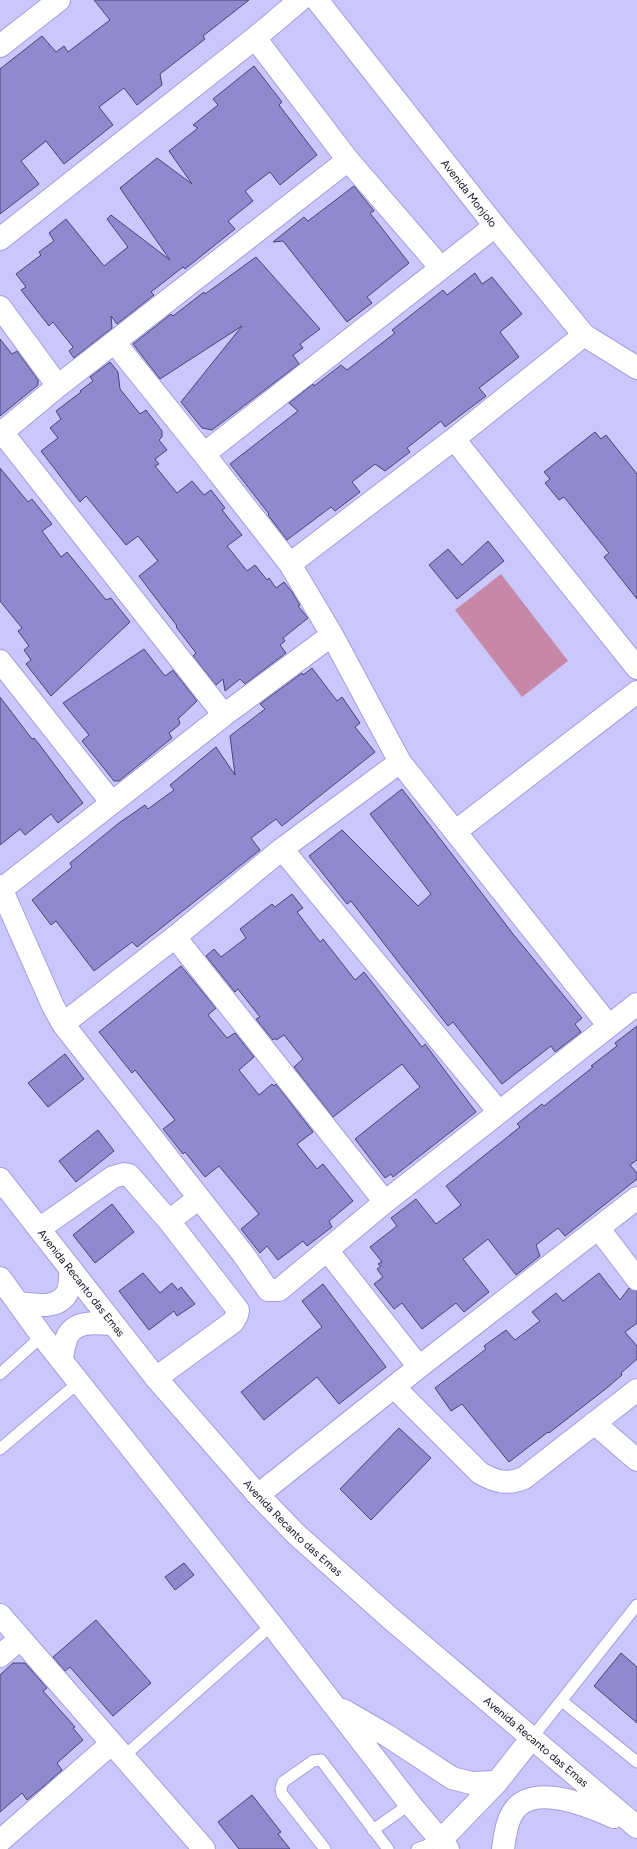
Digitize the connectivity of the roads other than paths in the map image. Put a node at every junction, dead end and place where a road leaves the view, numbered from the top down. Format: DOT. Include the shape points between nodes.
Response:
graph roads {
  1 [pos="59,0"];
  2 [pos="300,0"];
  3 [pos="317,0"];
  4 [pos="255,38"];
  5 [pos="0,46"];
  6 [pos="348,160"];
  7 [pos="495,226"];
  8 [pos="0,239"];
  9 [pos="441,268"];
  10 [pos="0,307"];
  11 [pos="584,335"];
  12 [pos="115,343"];
  13 [pos="637,368"];
  14 [pos="58,386"];
  15 [pos="1,433"];
  16 [pos="454,439"];
  17 [pos="204,454"];
  18 [pos="290,564"];
  19 [pos="332,635"];
  20 [pos="0,661"];
  21 [pos="637,668"];
  22 [pos="637,692"];
  23 [pos="224,715"];
  24 [pos="400,762"];
  25 [pos="112,803"];
  26 [pos="456,831"];
  27 [pos="282,849"];
  28 [pos="1,888"];
  29 [pos="175,937"];
  30 [pos="637,1004"];
  31 [pos="63,1024"];
  32 [pos="609,1026"];
  33 [pos="499,1112"];
  34 [pos="0,1179"];
  35 [pos="199,1198"];
  36 [pos="637,1198"];
  37 [pos="385,1202"];
  38 [pos="169,1221"];
  39 [pos="39,1229"];
  40 [pos="599,1229"];
  41 [pos="327,1250"];
  42 [pos="71,1269"];
  43 [pos="0,1278"];
  44 [pos="637,1279"];
  45 [pos="20,1303"];
  46 [pos="112,1324"];
  47 [pos="42,1336"];
  48 [pos="62,1359"];
  49 [pos="419,1367"];
  50 [pos="0,1374"];
  51 [pos="156,1378"];
  52 [pos="79,1382"];
  53 [pos="395,1388"];
  54 [pos="637,1390"];
  55 [pos="594,1423"];
  56 [pos="0,1449"];
  57 [pos="637,1460"];
  58 [pos="258,1495"];
  59 [pos="637,1605"];
  60 [pos="0,1616"];
  61 [pos="272,1625"];
  62 [pos="20,1639"];
  63 [pos="0,1656"];
  64 [pos="325,1695"];
  65 [pos="562,1701"];
  66 [pos="531,1739"];
  67 [pos="117,1750"];
  68 [pos="637,1762"];
  69 [pos="497,1782"];
  70 [pos="410,1804"];
  71 [pos="636,1826"];
  72 [pos="373,1830"];
  73 [pos="0,1841"];
  74 [pos="444,1844"];
  75 [pos="204,1849"];
  76 [pos="325,1849"];
  77 [pos="388,1849"];
  78 [pos="417,1849"];
  79 [pos="504,1849"];
  1 -- 5 [label="street"];
  2 -- 4 [label="street"];
  3 -- 7 [label="street, Avenida Monjolo"];
  4 -- 6 [label="street"];
  4 -- 8 [label="street"];
  6 -- 9 [label="street"];
  6 -- 12 [label="street"];
  7 -- 9 [label="street"];
  7 -- 11 [label="street, Avenida Monjolo"];
  9 -- 17 [label="street"];
  10 -- 14 [label="street"];
  11 -- 13 [label="street, Avenida Monjolo"];
  11 -- 16 [label="street"];
  12 -- 14 [label="street"];
  12 -- 17 [label="street"];
  14 -- 15 [label="street"];
  15 -- 23 [label="street"];
  16 -- 18 [label="street"];
  16 -- 21 [label="street"];
  17 -- 18 [label="street"];
  18 -- 19 [label="street"];
  19 -- 23 [label="street"];
  19 -- 24 [label="street"];
  20 -- 25 [label="street"];
  22 -- 26 [label="street"];
  23 -- 25 [label="street"];
  24 -- 26 [label="street"];
  24 -- 27 [label="street"];
  25 -- 28 [label="street"];
  26 -- 32 [label="street"];
  27 -- 29 [label="street"];
  27 -- 33 [label="street"];
  28 -- 31 [label="street"];
  29 -- 31 [label="street"];
  29 -- 37 [label="street"];
  30 -- 32 [label="street"];
  31 -- 35 [label="street"];
  32 -- 33 [label="street"];
  33 -- 37 [label="street"];
  34 -- 39 [label="street, Avenida Recanto das Emas"];
  35 -- 38 [label="street"];
  35 -- 41 [label="street" via="268,1290 279,1290"];
  36 -- 40 [label="street"];
  37 -- 41 [label="street"];
  38 -- 39 [label="street" via="129,1175 124,1174 113,1177"];
  38 -- 51 [label="street" via="238,1310 233,1322"];
  39 -- 42 [label="street, Avenida Recanto das Emas"];
  40 -- 44 [label="street"];
  40 -- 49 [label="street"];
  41 -- 49 [label="street"];
  42 -- 45 [label="street" via="68,1292 57,1302 43,1306"];
  42 -- 46 [label="street, Avenida Recanto das Emas"];
  43 -- 45 [label="street"];
  45 -- 47 [label="street"];
  46 -- 48 [label="street" via="92,1322 77,1327 67,1336"];
  46 -- 51 [label="street, Avenida Recanto das Emas"];
  47 -- 48 [label="street"];
  47 -- 50 [label="lane"];
  48 -- 52 [label="street"];
  49 -- 53 [label="street"];
  51 -- 58 [label="street, Avenida Recanto das Emas"];
  52 -- 56 [label="lane"];
  52 -- 61 [label="street"];
  53 -- 55 [label="street" via="480,1473 502,1483 524,1478"];
  53 -- 58 [label="street"];
  54 -- 55 [label="street"];
  55 -- 57 [label="street"];
  58 -- 66 [label="street, Avenida Recanto das Emas" via="352,1586"];
  59 -- 65 [label="lane"];
  60 -- 62 [label="street"];
  61 -- 64 [label="street"];
  61 -- 67 [label="lane"];
  62 -- 63 [label="street"];
  62 -- 67 [label="street"];
  64 -- 69 [label="street" via="346,1713 388,1736 452,1778 471,1783"];
  64 -- 70 [label="street"];
  65 -- 66 [label="lane"];
  65 -- 68 [label="lane"];
  66 -- 69 [label="street"];
  66 -- 71 [label="street, Avenida Recanto das Emas"];
  67 -- 73 [label="street"];
  67 -- 75 [label="street"];
  69 -- 74 [label="street"];
  70 -- 72 [label="lane"];
  70 -- 74 [label="street"];
  71 -- 79 [label="street" via="580,1802 543,1797 529,1799 517,1806 507,1826"];
  72 -- 76 [label="lane" via="321,1760 315,1760 283,1782 281,1789 282,1794"];
  72 -- 77 [label="lane"];
  74 -- 78 [label="lane"];
}
